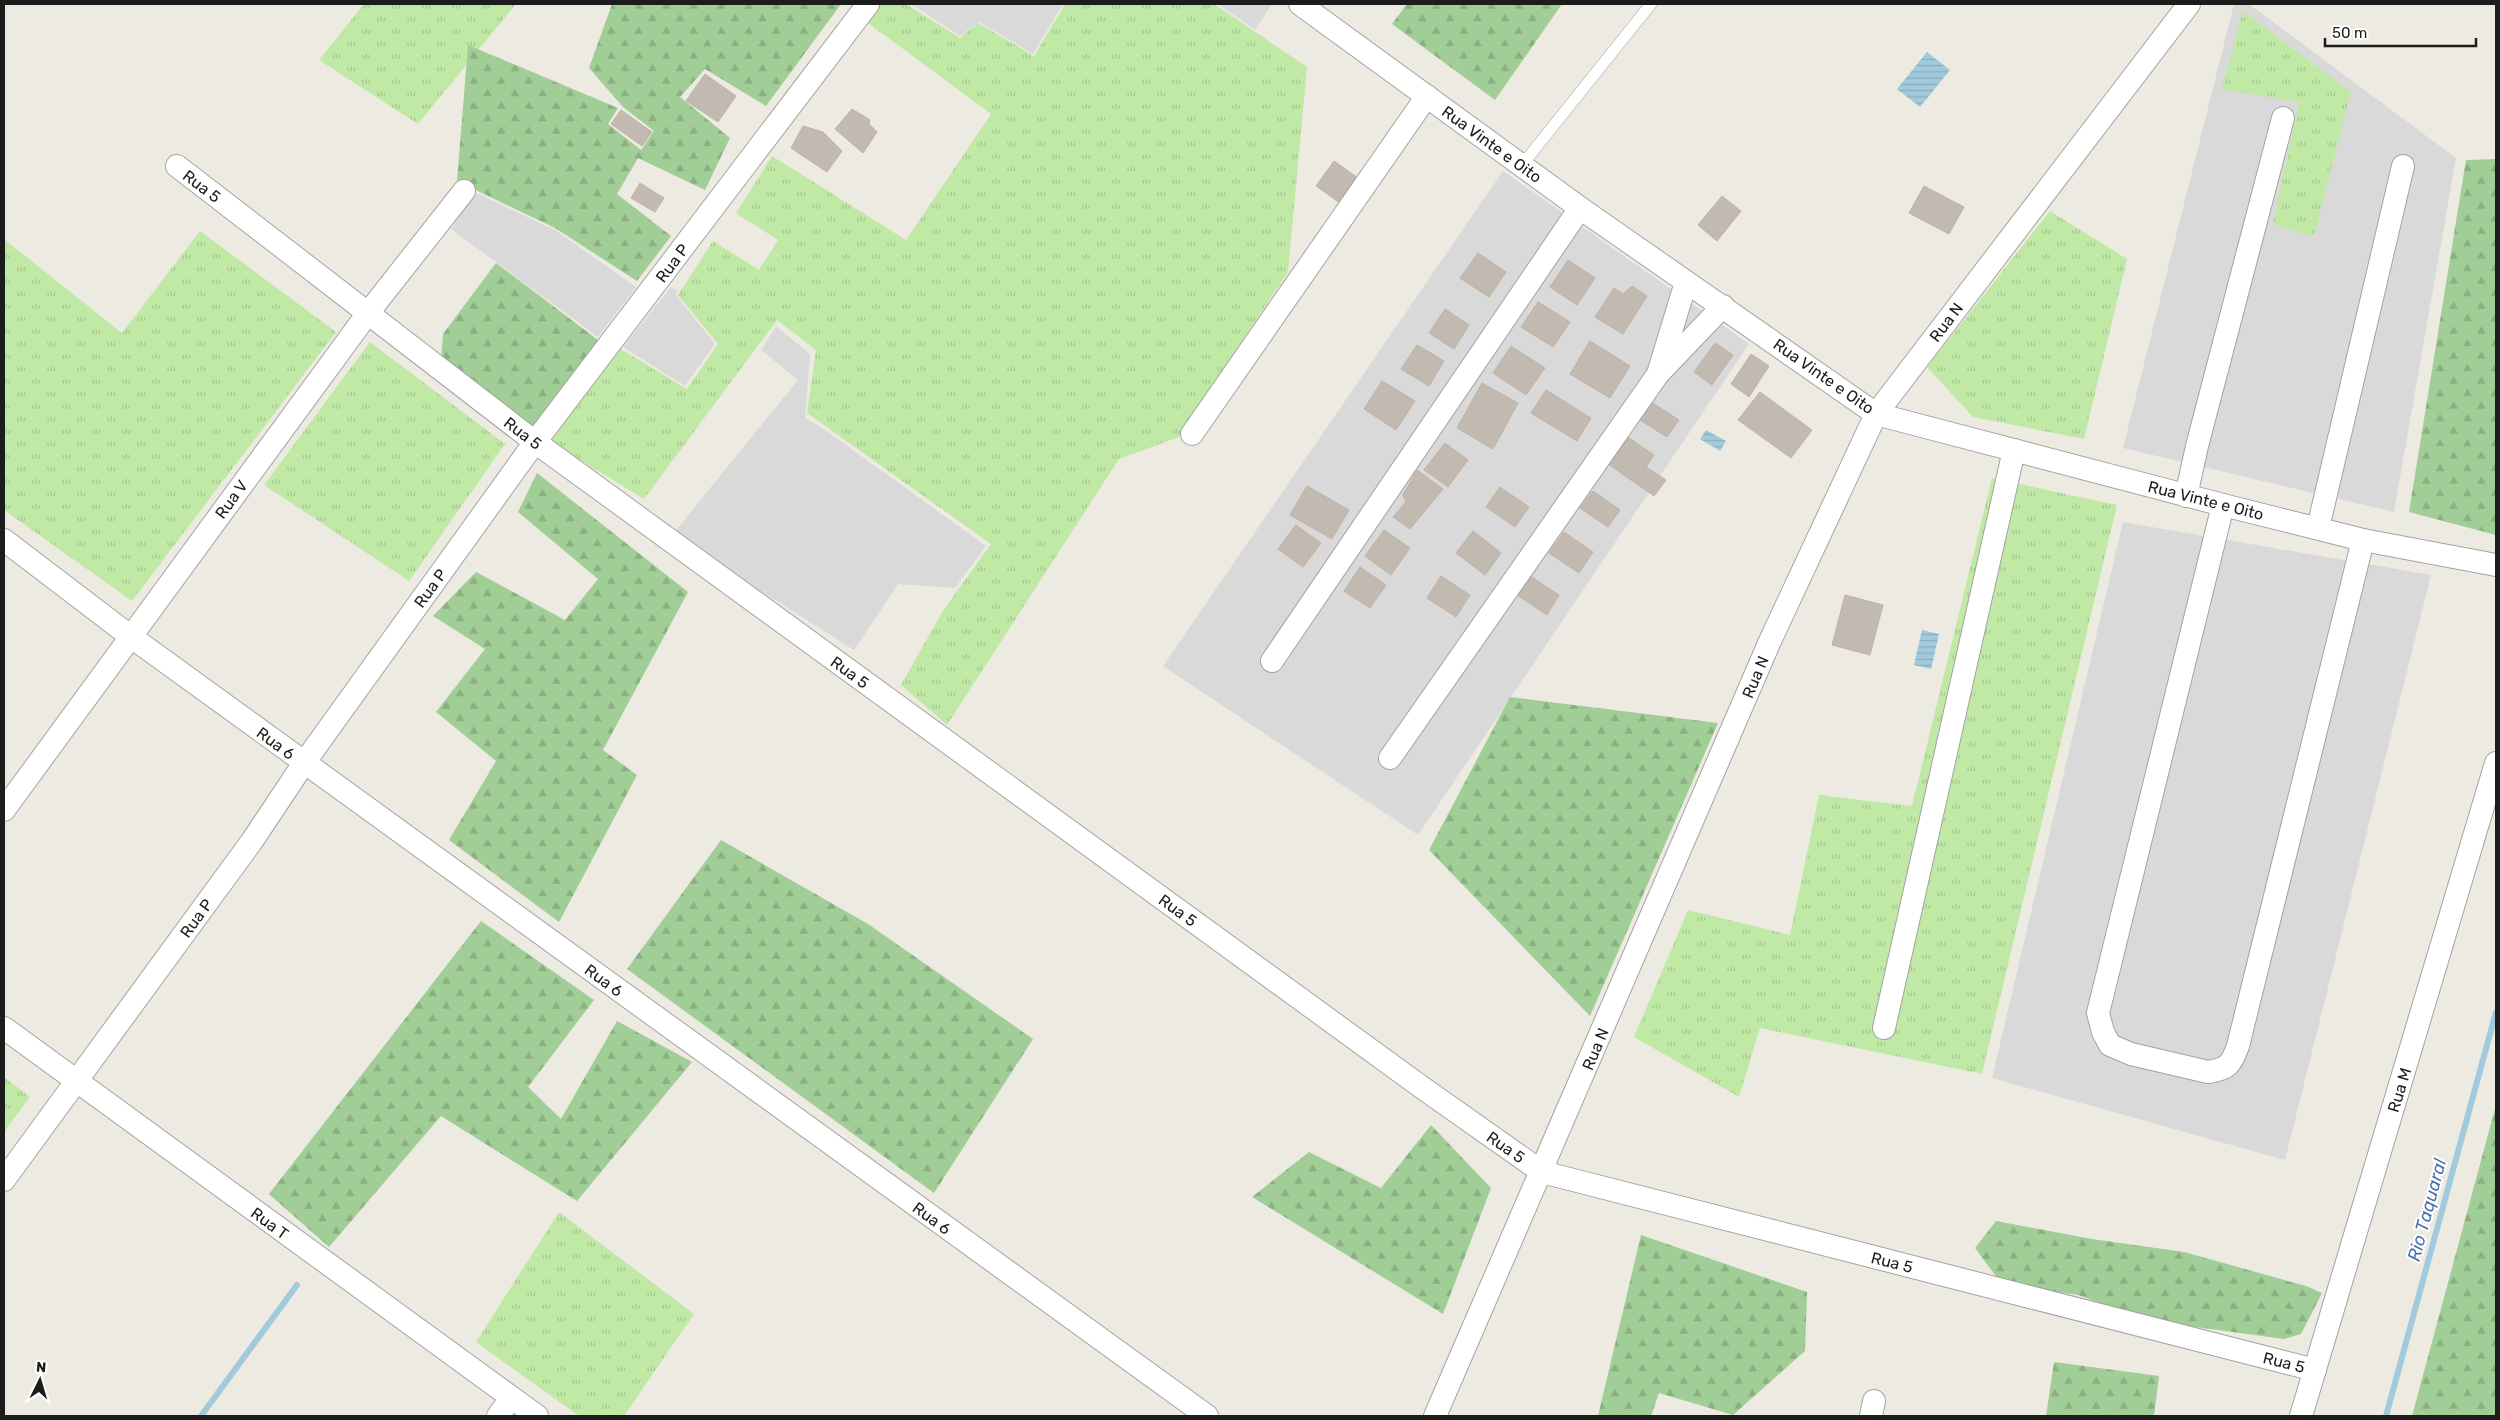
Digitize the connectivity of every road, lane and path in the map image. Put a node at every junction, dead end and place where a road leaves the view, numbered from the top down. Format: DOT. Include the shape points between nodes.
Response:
graph roads {
  1 [pos="868,4"];
  2 [pos="1300,4"];
  3 [pos="1651,4"];
  4 [pos="2189,4"];
  5 [pos="1427,96"];
  6 [pos="2283,118"];
  7 [pos="1522,165"];
  8 [pos="177,166"];
  9 [pos="2403,166"];
  10 [pos="464,192"];
  11 [pos="1580,208"];
  12 [pos="1686,282"];
  13 [pos="1723,306"];
  14 [pos="368,312"];
  15 [pos="1658,374"];
  16 [pos="1876,414"];
  17 [pos="1192,434"];
  18 [pos="536,442"];
  19 [pos="2014,450"];
  20 [pos="2186,496"];
  21 [pos="2223,505"];
  22 [pos="2318,528"];
  23 [pos="4,540"];
  24 [pos="2363,540"];
  25 [pos="2496,565"];
  26 [pos="130,636"];
  27 [pos="1272,661"];
  28 [pos="1390,758"];
  29 [pos="304,763"];
  30 [pos="2496,763"];
  31 [pos="4,810"];
  32 [pos="4,1028"];
  33 [pos="1884,1028"];
  34 [pos="76,1082"];
  35 [pos="1542,1172"];
  36 [pos="4,1180"];
  37 [pos="2315,1370"];
  38 [pos="512,1398"];
  39 [pos="498,1416"];
  40 [pos="537,1416"];
  41 [pos="1207,1416"];
  42 [pos="1434,1416"];
  43 [pos="2301,1416"];
  1 -- 18 [label="street, Rua P"];
  2 -- 5 [label="street, Rua Vinte e Oito"];
  3 -- 7 [label="lane"];
  4 -- 16 [label="street, Rua N"];
  5 -- 7 [label="street, Rua Vinte e Oito"];
  5 -- 17 [label="street"];
  6 -- 20 [label="street" via="2196,446"];
  7 -- 11 [label="street, Rua Vinte e Oito"];
  8 -- 14 [label="street, Rua 5"];
  9 -- 22 [label="street"];
  10 -- 14 [label="street, Rua V"];
  11 -- 12 [label="street, Rua Vinte e Oito"];
  11 -- 27 [label="street"];
  12 -- 13 [label="street, Rua Vinte e Oito"];
  12 -- 15 [label="street"];
  13 -- 15 [label="street"];
  13 -- 16 [label="street, Rua Vinte e Oito"];
  14 -- 18 [label="street, Rua 5"];
  14 -- 26 [label="street, Rua V"];
  15 -- 28 [label="street"];
  16 -- 19 [label="street, Rua Vinte e Oito"];
  16 -- 35 [label="street, Rua N" via="1770,641"];
  18 -- 29 [label="street, Rua P"];
  18 -- 35 [label="street, Rua 5"];
  19 -- 20 [label="street, Rua Vinte e Oito"];
  19 -- 33 [label="street"];
  20 -- 21 [label="street, Rua Vinte e Oito"];
  21 -- 22 [label="street, Rua Vinte e Oito"];
  21 -- 24 [label="street" via="2098,1013 2110,1046 2140,1056 2208,1072 2232,1063"];
  22 -- 24 [label="street, Rua Vinte e Oito"];
  23 -- 26 [label="street, Rua 6"];
  24 -- 25 [label="street, Rua Vinte e Oito"];
  26 -- 29 [label="street, Rua 6"];
  26 -- 31 [label="street, Rua V"];
  29 -- 34 [label="street, Rua P" via="252,841"];
  29 -- 41 [label="street, Rua 6"];
  30 -- 37 [label="street, Rua M"];
  32 -- 34 [label="street, Rua T"];
  34 -- 36 [label="street, Rua P"];
  34 -- 38 [label="street, Rua T"];
  35 -- 37 [label="street, Rua 5"];
  35 -- 42 [label="street, Rua N"];
  37 -- 43 [label="street, Rua M"];
  38 -- 39 [label="street"];
  38 -- 40 [label="street, Rua T"];
}
